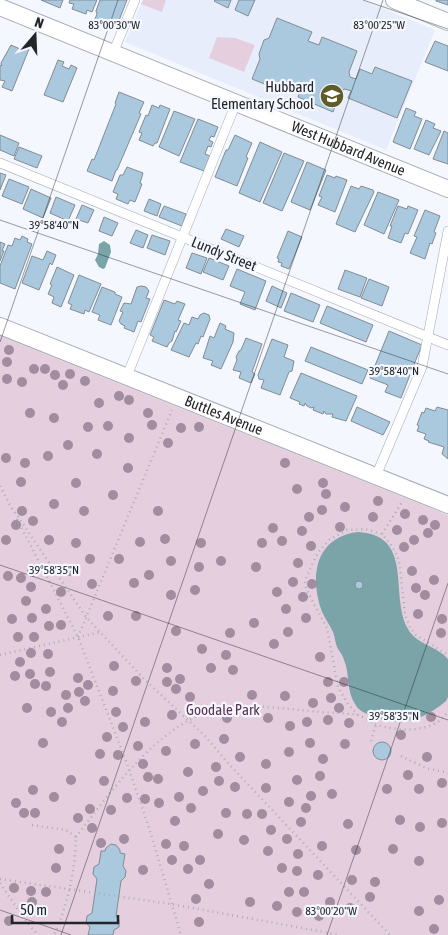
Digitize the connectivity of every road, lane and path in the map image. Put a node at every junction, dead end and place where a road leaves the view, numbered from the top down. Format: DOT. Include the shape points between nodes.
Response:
graph roads {
  1 [pos="2,0"];
  2 [pos="135,0"];
  3 [pos="394,0"];
  4 [pos="0,6"];
  5 [pos="448,22"];
  6 [pos="113,53"];
  7 [pos="236,103"];
  8 [pos="0,162"];
  9 [pos="448,189"];
  10 [pos="448,231"];
  11 [pos="183,237"];
  12 [pos="0,326"];
  13 [pos="428,337"];
  14 [pos="448,345"];
  15 [pos="127,376"];
  16 [pos="172,410"];
  17 [pos="376,476"];
  18 [pos="0,486"];
  19 [pos="402,501"];
  20 [pos="448,505"];
  21 [pos="12,508"];
  22 [pos="382,534"];
  23 [pos="86,617"];
  24 [pos="101,632"];
  25 [pos="78,637"];
  26 [pos="0,654"];
  27 [pos="448,655"];
  28 [pos="448,711"];
  29 [pos="359,716"];
  30 [pos="188,720"];
  31 [pos="376,724"];
  32 [pos="371,741"];
  33 [pos="401,756"];
  34 [pos="129,769"];
  35 [pos="448,773"];
  36 [pos="32,824"];
  37 [pos="76,837"];
  38 [pos="0,879"];
  39 [pos="0,883"];
  40 [pos="70,889"];
  41 [pos="171,904"];
  42 [pos="38,935"];
  43 [pos="54,935"];
  44 [pos="180,935"];
  45 [pos="340,935"];
  46 [pos="390,935"];
  1 -- 4 [label="street"];
  2 -- 6 [label="lane"];
  3 -- 5 [label="street"];
  4 -- 6 [label="street, West Hubbard Avenue"];
  6 -- 7 [label="street, West Hubbard Avenue"];
  7 -- 9 [label="street, West Hubbard Avenue"];
  7 -- 11 [label="lane"];
  8 -- 11 [label="lane, Lundy Street"];
  10 -- 13 [label="lane"];
  11 -- 13 [label="lane, Lundy Street"];
  11 -- 15 [label="lane"];
  12 -- 15 [label="street, Buttles Avenue"];
  13 -- 14 [label="lane, Lundy Street"];
  13 -- 17 [label="lane" via="422,367"];
  15 -- 17 [label="street, Buttles Avenue"];
  16 -- 23 [label="path"];
  17 -- 20 [label="street, Buttles Avenue"];
  18 -- 21 [label="path"];
  19 -- 22 [label="path"];
  21 -- 23 [label="path"];
  21 -- 25 [label="path"];
  22 -- 27 [label="path" via="397,554 405,615 410,627 416,635"];
  22 -- 29 [label="path" via="365,529 347,530 329,540 317,554 305,580 306,589 327,628 338,687"];
  23 -- 24 [label="path"];
  23 -- 25 [label="path"];
  24 -- 25 [label="path"];
  24 -- 30 [label="path"];
  25 -- 26 [label="path"];
  25 -- 34 [label="path"];
  28 -- 31 [label="path" via="433,726 414,729"];
  29 -- 30 [label="path" via="234,706"];
  29 -- 31 [label="path"];
  30 -- 34 [label="path"];
  30 -- 46 [label="path"];
  31 -- 32 [label="path"];
  33 -- 35 [label="path" via="426,768"];
  34 -- 37 [label="path"];
  34 -- 41 [label="path"];
  36 -- 37 [label="path" via="66,830"];
  37 -- 40 [label="path"];
  38 -- 40 [label="path"];
  39 -- 42 [label="path"];
  40 -- 41 [label="path"];
  40 -- 43 [label="path"];
  41 -- 44 [label="path"];
  41 -- 45 [label="path"];
}
